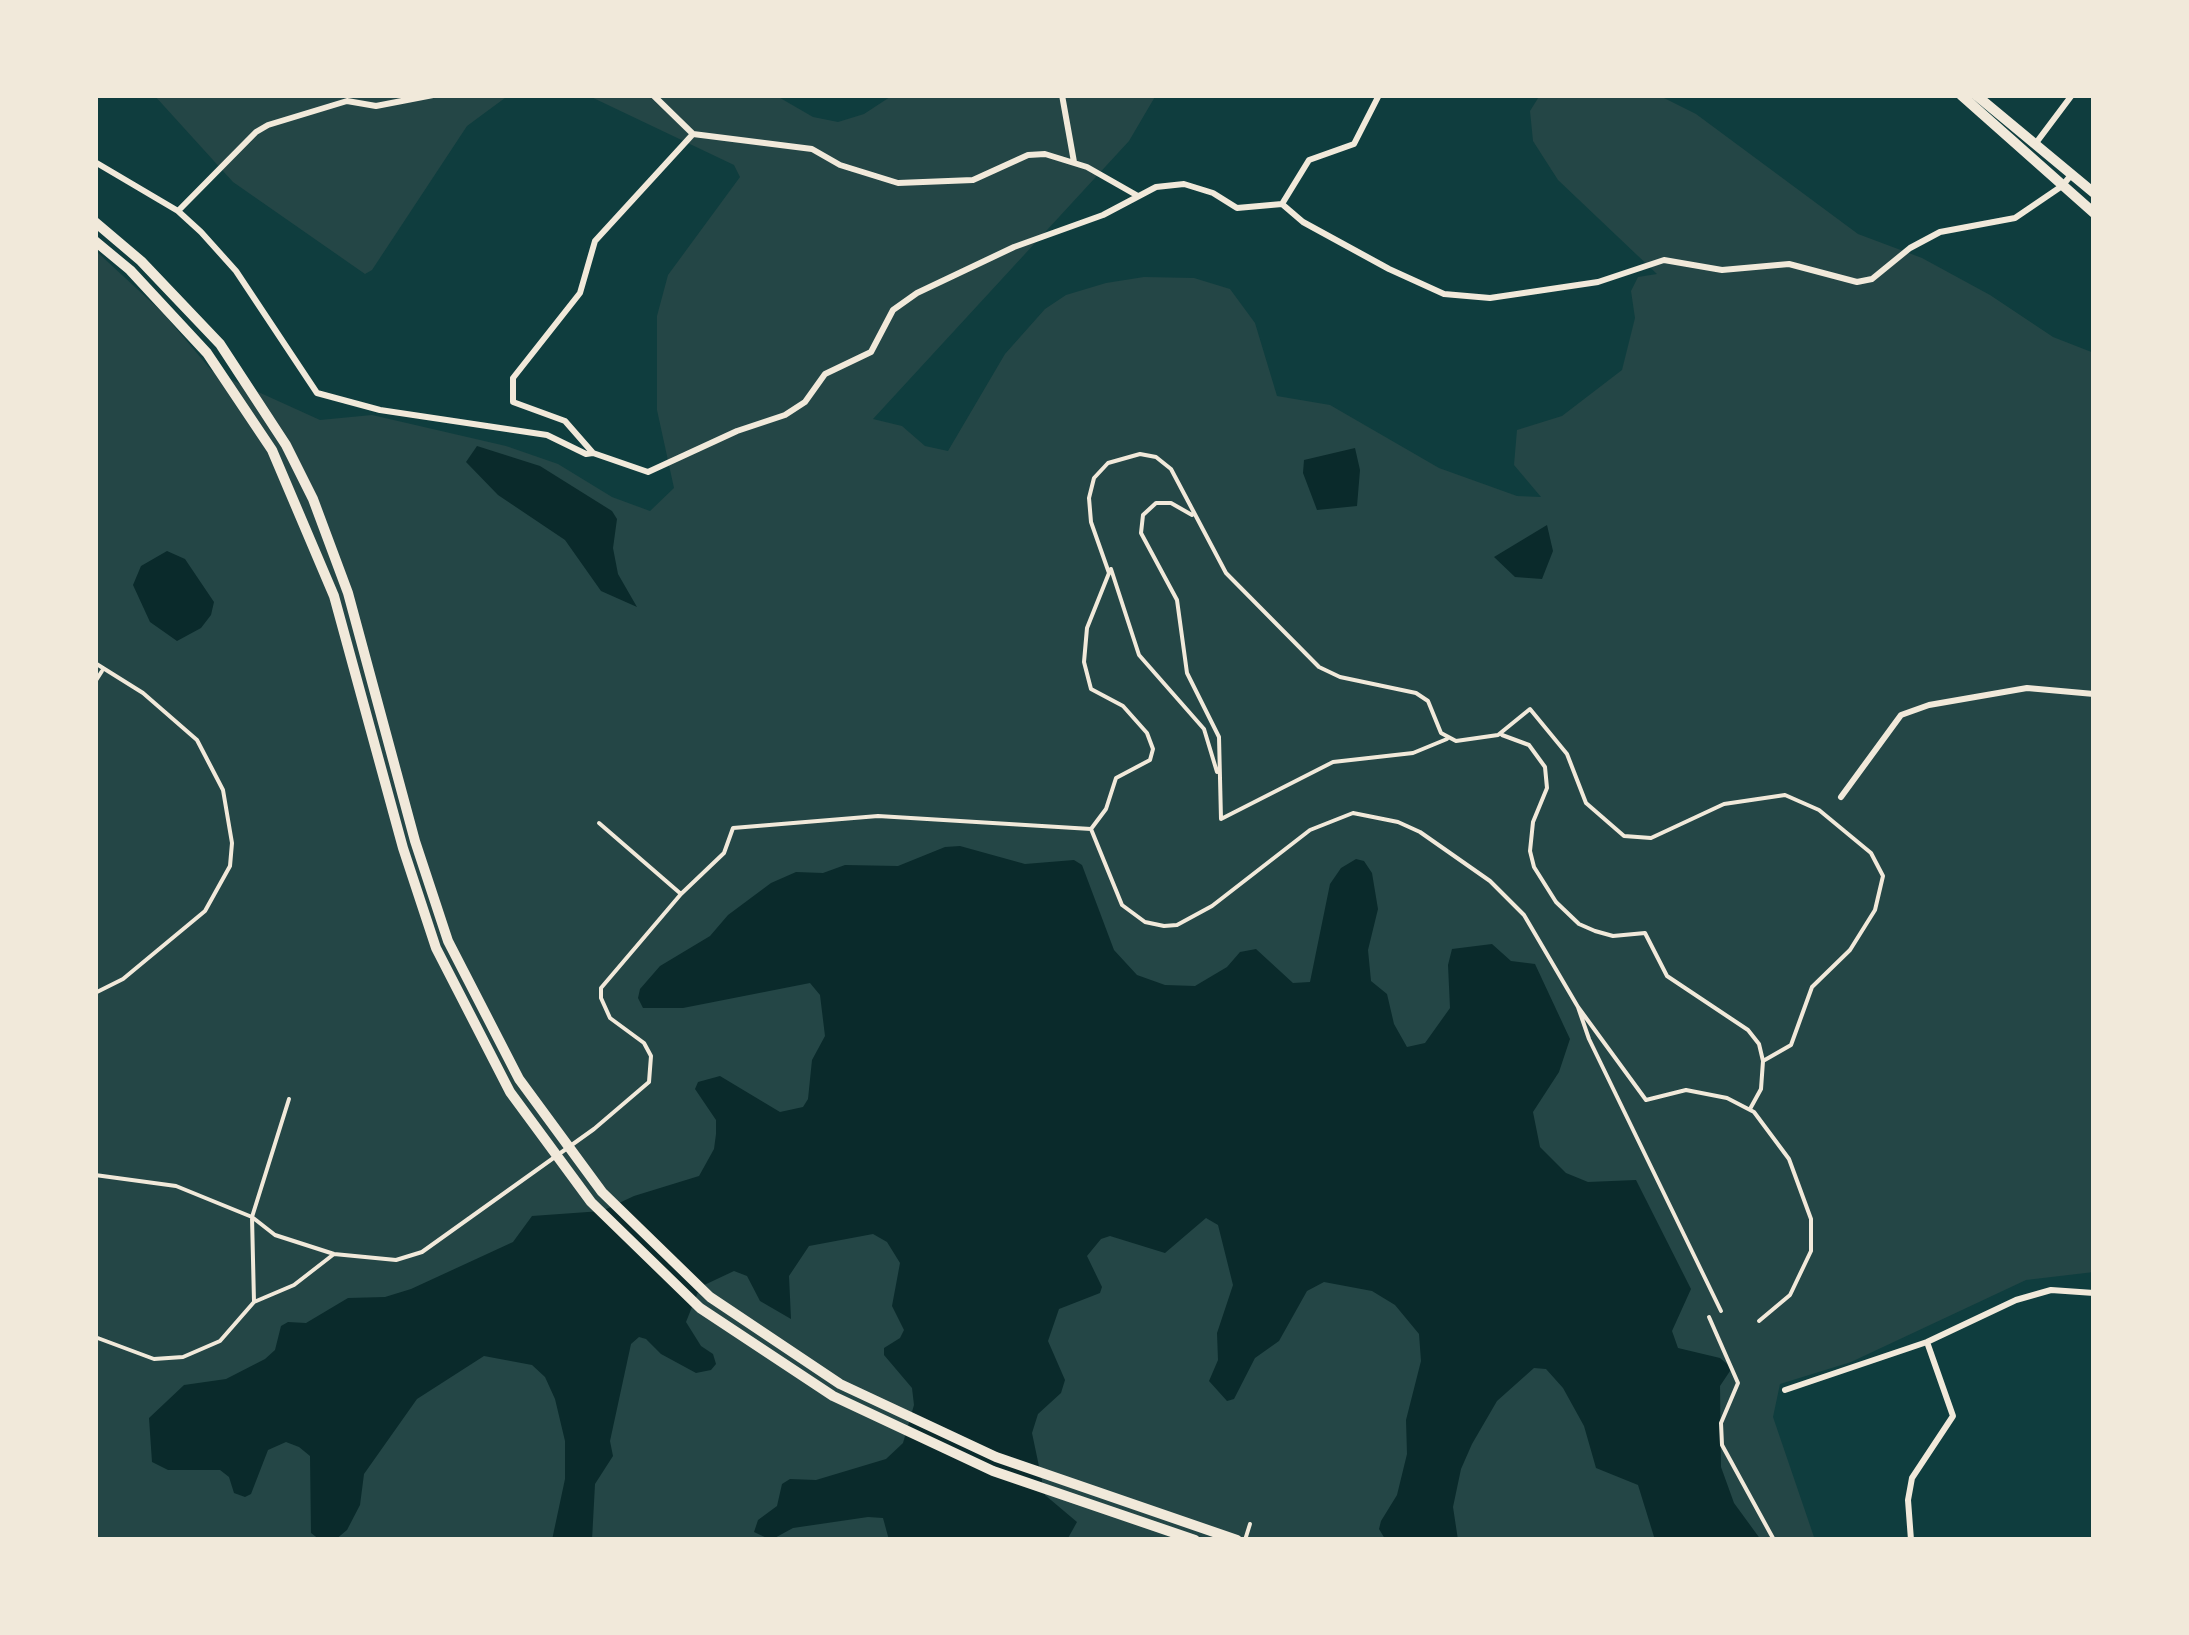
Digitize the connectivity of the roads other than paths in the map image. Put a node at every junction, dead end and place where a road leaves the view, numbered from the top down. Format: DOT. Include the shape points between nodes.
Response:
graph roads {
  1 [pos="433,95"];
  2 [pos="653,95"];
  3 [pos="695,95"];
  4 [pos="714,95"];
  5 [pos="1062,95"];
  6 [pos="1379,95"];
  7 [pos="1961,95"];
  8 [pos="1976,95"];
  9 [pos="2072,95"];
  10 [pos="693,134"];
  11 [pos="2036,143"];
  12 [pos="95,162"];
  13 [pos="1074,162"];
  14 [pos="2072,174"];
  15 [pos="2062,186"];
  16 [pos="2094,193"];
  17 [pos="1138,196"];
  18 [pos="1282,204"];
  19 [pos="178,211"];
  20 [pos="2094,214"];
  21 [pos="95,222"];
  22 [pos="95,241"];
  23 [pos="593,453"];
  24 [pos="1195,519"];
  25 [pos="1108,564"];
  26 [pos="95,663"];
  27 [pos="102,670"];
  28 [pos="95,682"];
  29 [pos="2094,694"];
  30 [pos="1498,734"];
  31 [pos="1446,739"];
  32 [pos="1217,774"];
  33 [pos="1841,796"];
  34 [pos="599,823"];
  35 [pos="1091,829"];
  36 [pos="682,894"];
  37 [pos="95,992"];
  38 [pos="1578,1007"];
  39 [pos="1763,1061"];
  40 [pos="289,1099"];
  41 [pos="1750,1109"];
  42 [pos="95,1174"];
  43 [pos="252,1217"];
  44 [pos="334,1254"];
  45 [pos="2094,1293"];
  46 [pos="254,1302"];
  47 [pos="1721,1311"];
  48 [pos="1709,1317"];
  49 [pos="1760,1322"];
  50 [pos="95,1338"];
  51 [pos="1928,1342"];
  52 [pos="1784,1390"];
  53 [pos="1250,1524"];
  54 [pos="1195,1540"];
  55 [pos="1236,1540"];
  56 [pos="1245,1540"];
  57 [pos="1774,1540"];
  58 [pos="1911,1540"];
  1 -- 19 [label="street" via="376,106 348,101 268,126"];
  2 -- 10 [label="street"];
  3 -- 4 [label="street"];
  5 -- 13 [label="street"];
  6 -- 18 [label="street" via="1354,144 1310,160"];
  7 -- 15 [label="highway"];
  8 -- 11 [label="highway"];
  9 -- 11 [label="street"];
  10 -- 13 [label="street" via="812,149 898,183 974,180 1028,155"];
  10 -- 23 [label="street" via="595,241 580,293 512,378 514,402 566,421"];
  11 -- 14 [label="highway"];
  12 -- 19 [label="street"];
  13 -- 17 [label="street"];
  14 -- 15 [label="street"];
  14 -- 16 [label="highway"];
  15 -- 18 [label="street" via="2015,218 1922,240 1872,279 1858,282 1789,264 1722,270 1664,260 1598,282 1490,298 1444,294 1416,282 1346,248"];
  15 -- 20 [label="highway"];
  17 -- 18 [label="street" via="1175,183 1204,189 1237,208"];
  17 -- 23 [label="street" via="917,293 893,310 871,352 825,374 785,415 648,472"];
  19 -- 23 [label="street" via="236,271 317,394 546,434"];
  21 -- 55 [label="highway" via="220,344 286,444 348,592 448,941 519,1079 602,1192 710,1297 795,1357 890,1409 1046,1475"];
  22 -- 54 [label="highway" via="207,352 272,450 334,596 436,948 510,1092 591,1202 700,1308 786,1369 886,1424"];
  24 -- 25 [label="street" via="1166,463 1140,454 1113,460 1094,478 1088,506"];
  24 -- 31 [label="street" via="1242,592 1310,659 1340,677 1416,693 1428,701"];
  24 -- 32 [label="street" via="1172,503 1156,503 1143,515 1141,534 1178,600 1187,672 1219,737"];
  25 -- 32 [label="street" via="1139,655 1204,729"];
  25 -- 35 [label="street" via="1087,628 1086,679 1096,694 1123,706 1147,732 1153,750 1150,760 1116,778 1106,810"];
  26 -- 27 [label="street"];
  27 -- 28 [label="street"];
  27 -- 37 [label="street" via="143,693 197,740 223,790 232,844 230,866 205,911 123,979"];
  29 -- 33 [label="street" via="2027,688 1901,714"];
  30 -- 31 [label="street"];
  30 -- 39 [label="street" via="1529,745 1546,767 1530,851 1556,902 1595,931 1644,934 1666,976 1748,1030"];
  30 -- 39 [label="street" via="1530,708 1566,754 1586,803 1624,836 1651,838 1724,804 1786,795 1819,810 1877,860 1882,888 1860,938 1812,987 1791,1045"];
  31 -- 32 [label="street" via="1413,753 1333,762 1221,819"];
  34 -- 36 [label="street"];
  35 -- 36 [label="street" via="878,816 733,828 724,853"];
  35 -- 38 [label="street" via="1122,905 1144,922 1164,926 1212,906 1326,821 1353,813 1398,822 1511,900"];
  36 -- 44 [label="street" via="601,988 610,1018 644,1043 652,1066 641,1092 422,1252 396,1260"];
  38 -- 41 [label="street" via="1646,1100 1702,1091"];
  38 -- 47 [label="street"];
  39 -- 41 [label="street"];
  40 -- 43 [label="street"];
  41 -- 49 [label="street" via="1789,1159 1812,1231 1797,1285"];
  42 -- 43 [label="street" via="176,1186"];
  43 -- 44 [label="street" via="275,1235"];
  43 -- 46 [label="street"];
  44 -- 46 [label="street" via="284,1291"];
  45 -- 51 [label="street" via="2050,1290 2016,1300"];
  46 -- 50 [label="street" via="220,1341 184,1357 154,1359"];
  48 -- 57 [label="street" via="1738,1383 1720,1423 1722,1445"];
  51 -- 52 [label="street"];
  51 -- 58 [label="street" via="1953,1416 1912,1478"];
  53 -- 56 [label="street"];
}
